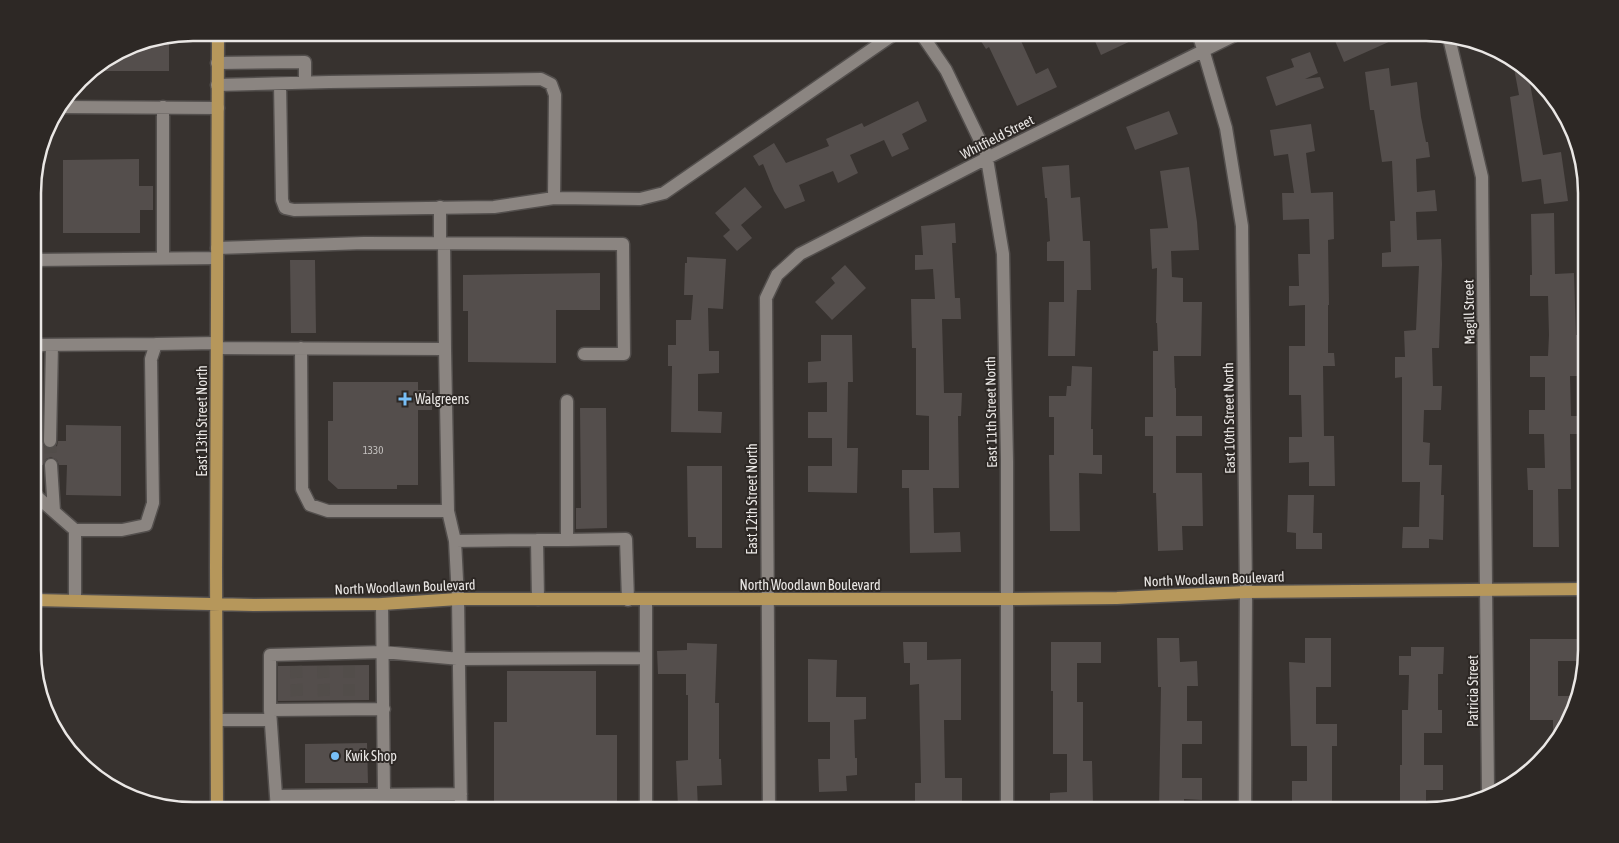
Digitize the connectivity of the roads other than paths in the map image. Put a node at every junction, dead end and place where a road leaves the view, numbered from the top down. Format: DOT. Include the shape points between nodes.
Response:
graph roads {
  1 [pos="218,41"];
  2 [pos="884,41"];
  3 [pos="926,41"];
  4 [pos="1200,41"];
  5 [pos="1224,41"];
  6 [pos="1450,44"];
  7 [pos="1203,51"];
  8 [pos="217,63"];
  9 [pos="306,83"];
  10 [pos="280,84"];
  11 [pos="217,85"];
  12 [pos="68,107"];
  13 [pos="163,107"];
  14 [pos="218,108"];
  15 [pos="987,158"];
  16 [pos="554,198"];
  17 [pos="440,207"];
  18 [pos="442,244"];
  19 [pos="217,253"];
  20 [pos="163,259"];
  21 [pos="42,260"];
  22 [pos="774,279"];
  23 [pos="156,344"];
  24 [pos="42,345"];
  25 [pos="52,345"];
  26 [pos="217,346"];
  27 [pos="301,348"];
  28 [pos="445,349"];
  29 [pos="584,354"];
  30 [pos="567,401"];
  31 [pos="50,441"];
  32 [pos="51,465"];
  33 [pos="41,501"];
  34 [pos="448,511"];
  35 [pos="54,512"];
  36 [pos="75,530"];
  37 [pos="537,540"];
  38 [pos="567,540"];
  39 [pos="455,541"];
  40 [pos="1578,589"];
  41 [pos="1487,590"];
  42 [pos="1246,592"];
  43 [pos="458,599"];
  44 [pos="538,599"];
  45 [pos="1007,599"];
  46 [pos="41,600"];
  47 [pos="75,600"];
  48 [pos="628,600"];
  49 [pos="646,600"];
  50 [pos="768,600"];
  51 [pos="216,604"];
  52 [pos="382,604"];
  53 [pos="384,652"];
  54 [pos="646,658"];
  55 [pos="460,659"];
  56 [pos="384,709"];
  57 [pos="270,715"];
  58 [pos="216,720"];
  59 [pos="1488,788"];
  60 [pos="461,794"];
  61 [pos="384,795"];
  62 [pos="276,796"];
  63 [pos="1007,801"];
  64 [pos="1245,801"];
  65 [pos="217,802"];
  66 [pos="276,802"];
  67 [pos="461,802"];
  68 [pos="646,802"];
  69 [pos="769,802"];
  1 -- 8 [label="main road, East 13th Street North"];
  2 -- 16 [label="street" via="664,193 640,199"];
  3 -- 15 [label="street, East 11th Street North" via="946,70"];
  4 -- 7 [label="street, East 10th Street North"];
  5 -- 7 [label="street, Whitfield Street"];
  6 -- 41 [label="street, Magill Street" via="1482,177"];
  7 -- 15 [label="street, Whitfield Street"];
  7 -- 42 [label="street, East 10th Street North" via="1226,128 1242,226"];
  8 -- 9 [label="street" via="305,62"];
  8 -- 11 [label="main road, East 13th Street North"];
  9 -- 10 [label="street"];
  9 -- 16 [label="street" via="541,79 552,84 555,95"];
  10 -- 11 [label="street"];
  10 -- 17 [label="street" via="282,200 286,208"];
  11 -- 14 [label="main road, East 13th Street North"];
  12 -- 13 [label="street"];
  13 -- 14 [label="street"];
  13 -- 20 [label="street"];
  14 -- 19 [label="main road, East 13th Street North"];
  15 -- 22 [label="street, Whitfield Street" via="800,254"];
  15 -- 45 [label="street, East 11th Street North" via="1003,254"];
  16 -- 17 [label="street" via="494,206"];
  17 -- 18 [label="street"];
  18 -- 19 [label="street" via="364,243"];
  18 -- 28 [label="street"];
  18 -- 29 [label="street" via="623,244 624,354"];
  19 -- 20 [label="street"];
  19 -- 26 [label="main road, East 13th Street North"];
  20 -- 21 [label="street"];
  22 -- 50 [label="street, East 12th Street North" via="766,298"];
  23 -- 25 [label="street"];
  23 -- 26 [label="street"];
  23 -- 36 [label="street" via="151,359 152,503 146,524 122,530"];
  24 -- 25 [label="street"];
  25 -- 31 [label="street"];
  26 -- 27 [label="street"];
  26 -- 51 [label="main road, East 13th Street North"];
  27 -- 28 [label="street"];
  27 -- 34 [label="street" via="302,489 310,505 328,512"];
  28 -- 34 [label="street"];
  30 -- 38 [label="street"];
  32 -- 35 [label="street"];
  33 -- 35 [label="street"];
  34 -- 39 [label="street"];
  35 -- 36 [label="street"];
  36 -- 47 [label="street"];
  37 -- 38 [label="street"];
  37 -- 39 [label="street"];
  37 -- 44 [label="street"];
  38 -- 48 [label="street" via="626,539"];
  39 -- 43 [label="street"];
  40 -- 41 [label="main road, North Woodlawn Boulevard"];
  41 -- 42 [label="main road, North Woodlawn Boulevard"];
  41 -- 59 [label="street, Patricia Street"];
  42 -- 45 [label="main road, North Woodlawn Boulevard"];
  42 -- 64 [label="street, East 10th Street North"];
  43 -- 44 [label="main road, North Woodlawn Boulevard"];
  43 -- 52 [label="main road, North Woodlawn Boulevard"];
  43 -- 55 [label="street"];
  44 -- 48 [label="main road, North Woodlawn Boulevard"];
  45 -- 50 [label="main road, North Woodlawn Boulevard"];
  45 -- 63 [label="street, East 11th Street North"];
  46 -- 47 [label="main road, North Woodlawn Boulevard"];
  47 -- 51 [label="main road, North Woodlawn Boulevard"];
  48 -- 49 [label="main road, North Woodlawn Boulevard"];
  49 -- 50 [label="main road, North Woodlawn Boulevard"];
  49 -- 54 [label="street"];
  50 -- 69 [label="street, East 12th Street North"];
  51 -- 52 [label="main road, North Woodlawn Boulevard"];
  51 -- 58 [label="main road, East 13th Street North"];
  52 -- 53 [label="street"];
  53 -- 55 [label="street"];
  53 -- 56 [label="street"];
  53 -- 57 [label="street" via="323,660 296,660 270,655"];
  54 -- 55 [label="street"];
  54 -- 68 [label="street"];
  55 -- 60 [label="street"];
  56 -- 57 [label="street" via="297,705"];
  56 -- 61 [label="street"];
  57 -- 58 [label="street"];
  57 -- 62 [label="street"];
  58 -- 65 [label="main road, East 13th Street North"];
  60 -- 61 [label="street"];
  60 -- 67 [label="street"];
  61 -- 62 [label="street"];
  62 -- 66 [label="street"];
}
